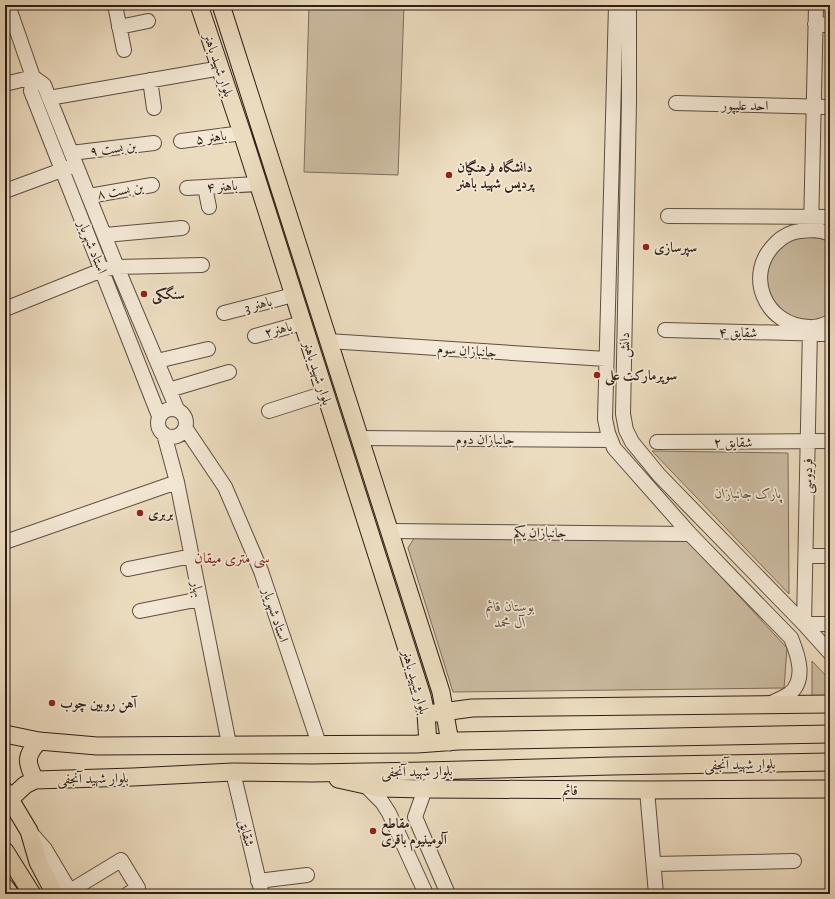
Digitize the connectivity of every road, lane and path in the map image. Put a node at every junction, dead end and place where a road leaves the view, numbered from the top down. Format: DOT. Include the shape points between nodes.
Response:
graph roads {
  1 [pos="8,5"];
  2 [pos="114,5"];
  3 [pos="199,5"];
  4 [pos="221,5"];
  5 [pos="616,5"];
  6 [pos="629,5"];
  7 [pos="816,5"];
  8 [pos="148,21"];
  9 [pos="816,24"];
  10 [pos="830,25"];
  11 [pos="119,27"];
  12 [pos="124,50"];
  13 [pos="221,68"];
  14 [pos="33,77"];
  15 [pos="150,80"];
  16 [pos="5,84"];
  17 [pos="49,98"];
  18 [pos="676,103"];
  19 [pos="814,107"];
  20 [pos="830,107"];
  21 [pos="154,108"];
  22 [pos="242,133"];
  23 [pos="181,141"];
  24 [pos="154,143"];
  25 [pos="74,159"];
  26 [pos="62,170"];
  27 [pos="258,184"];
  28 [pos="152,185"];
  29 [pos="206,187"];
  30 [pos="187,188"];
  31 [pos="5,191"];
  32 [pos="89,196"];
  33 [pos="209,207"];
  34 [pos="668,216"];
  35 [pos="830,217"];
  36 [pos="811,223"];
  37 [pos="182,228"];
  38 [pos="830,234"];
  39 [pos="105,235"];
  40 [pos="202,265"];
  41 [pos="117,267"];
  42 [pos="102,270"];
  43 [pos="293,295"];
  44 [pos="5,308"];
  45 [pos="224,313"];
  46 [pos="830,322"];
  47 [pos="302,323"];
  48 [pos="665,330"];
  49 [pos="810,331"];
  50 [pos="830,334"];
  51 [pos="255,336"];
  52 [pos="328,341"];
  53 [pos="208,349"];
  54 [pos="606,359"];
  55 [pos="157,361"];
  56 [pos="229,372"];
  57 [pos="169,390"];
  58 [pos="325,393"];
  59 [pos="177,409"];
  60 [pos="269,412"];
  61 [pos="160,416"];
  62 [pos="186,429"];
  63 [pos="164,434"];
  64 [pos="360,438"];
  65 [pos="611,440"];
  66 [pos="808,441"];
  67 [pos="830,441"];
  68 [pos="657,442"];
  69 [pos="177,482"];
  70 [pos="390,531"];
  71 [pos="690,534"];
  72 [pos="5,542"];
  73 [pos="192,556"];
  74 [pos="806,556"];
  75 [pos="830,556"];
  76 [pos="128,569"];
  77 [pos="200,599"];
  78 [pos="140,611"];
  79 [pos="804,624"];
  80 [pos="830,624"];
  81 [pos="791,638"];
  82 [pos="830,653"];
  83 [pos="428,654"];
  84 [pos="410,660"];
  85 [pos="768,704"];
  86 [pos="830,704"];
  87 [pos="445,711"];
  88 [pos="426,714"];
  89 [pos="5,734"];
  90 [pos="830,734"];
  91 [pos="39,741"];
  92 [pos="450,742"];
  93 [pos="428,743"];
  94 [pos="229,744"];
  95 [pos="319,744"];
  96 [pos="830,762"];
  97 [pos="445,771"];
  98 [pos="233,772"];
  99 [pos="312,773"];
  100 [pos="35,780"];
  101 [pos="366,786"];
  102 [pos="425,789"];
  103 [pos="830,789"];
  104 [pos="648,790"];
  105 [pos="7,795"];
  106 [pos="415,817"];
  107 [pos="394,824"];
  108 [pos="5,851"];
  109 [pos="794,861"];
  110 [pos="654,864"];
  111 [pos="307,875"];
  112 [pos="5,887"];
  113 [pos="260,888"];
  114 [pos="66,893"];
  115 [pos="10,894"];
  116 [pos="32,894"];
  117 [pos="128,894"];
  118 [pos="426,894"];
  119 [pos="448,894"];
  120 [pos="656,894"];
  1 -- 14 [label="street, استاد شهریار"];
  2 -- 11 [label="street"];
  3 -- 13 [label="main road, بلوار شهید باهنر"];
  4 -- 52 [label="main road, بلوار شهید باهنر"];
  5 -- 54 [label="street, دانش"];
  6 -- 79 [label="street, دانش" via="623,414 626,430 632,442 659,475"];
  7 -- 9 [label="street"];
  8 -- 11 [label="street"];
  9 -- 10 [label="street"];
  9 -- 19 [label="street"];
  11 -- 12 [label="street"];
  13 -- 15 [label="street"];
  13 -- 22 [label="main road, بلوار شهید باهنر"];
  14 -- 16 [label="street"];
  14 -- 17 [label="street, استاد شهریار" via="44,85"];
  14 -- 26 [label="street, استاد شهریار" via="31,91"];
  15 -- 17 [label="street"];
  15 -- 21 [label="street"];
  17 -- 25 [label="street, استاد شهریار"];
  18 -- 19 [label="street, احد علیپور"];
  19 -- 20 [label="street, احد علیپور"];
  19 -- 36 [label="street"];
  22 -- 23 [label="street, باهنر ۵"];
  22 -- 27 [label="main road, بلوار شهید باهنر"];
  24 -- 25 [label="street, بن بست ۹"];
  25 -- 26 [label="street, بن بست ۹"];
  25 -- 32 [label="street, استاد شهریار"];
  26 -- 31 [label="street, بن بست ۹"];
  26 -- 42 [label="street, استاد شهریار"];
  27 -- 29 [label="street, باهنر ۴"];
  27 -- 43 [label="main road, بلوار شهید باهنر"];
  28 -- 32 [label="street, بن بست ۸"];
  29 -- 30 [label="street, باهنر ۴"];
  29 -- 33 [label="street"];
  32 -- 39 [label="street, استاد شهریار"];
  34 -- 36 [label="street"];
  35 -- 36 [label="street"];
  36 -- 38 [label="street"];
  36 -- 49 [label="street" via="781,238 770,249 762,263 760,279 762,294 770,308 781,319"];
  37 -- 39 [label="street"];
  39 -- 41 [label="street, استاد شهریار"];
  40 -- 41 [label="street"];
  41 -- 42 [label="street"];
  41 -- 55 [label="street, استاد شهریار"];
  42 -- 44 [label="street"];
  42 -- 61 [label="street, استاد شهریار"];
  43 -- 45 [label="street, باهنر 3"];
  43 -- 47 [label="main road, بلوار شهید باهنر"];
  46 -- 49 [label="street"];
  47 -- 51 [label="street, باهنر۲"];
  47 -- 58 [label="main road, بلوار شهید باهنر"];
  48 -- 49 [label="street, شقایق ۴"];
  49 -- 50 [label="street"];
  49 -- 66 [label="street, فردوسی"];
  52 -- 54 [label="street, جانبازان سوم"];
  52 -- 64 [label="main road, بلوار شهید باهنر"];
  53 -- 55 [label="street"];
  54 -- 65 [label="street, دانش" via="605,419"];
  55 -- 57 [label="street, استاد شهریار"];
  56 -- 57 [label="street"];
  57 -- 59 [label="street, استاد شهریار"];
  58 -- 60 [label="street"];
  58 -- 84 [label="main road, بلوار شهید باهنر"];
  59 -- 61 [label="street" via="167,409"];
  59 -- 62 [label="street" via="187,419"];
  61 -- 63 [label="street" via="158,426"];
  62 -- 63 [label="street" via="173,437"];
  62 -- 95 [label="street, استاد شهریار" via="225,487 261,571"];
  63 -- 69 [label="street, بهار"];
  64 -- 65 [label="street, جانبازان دوم"];
  64 -- 70 [label="main road, بلوار شهید باهنر"];
  65 -- 71 [label="street, دانش" via="614,448"];
  66 -- 67 [label="street, شقایق ۲"];
  66 -- 68 [label="street, شقایق ۲"];
  66 -- 74 [label="street, فردوسی"];
  69 -- 72 [label="street"];
  69 -- 73 [label="street, بهار"];
  70 -- 71 [label="street, جانبازان یکم"];
  70 -- 83 [label="main road, بلوار شهید باهنر"];
  71 -- 81 [label="street, دانش"];
  73 -- 76 [label="street"];
  73 -- 77 [label="street, بهار"];
  74 -- 75 [label="street"];
  74 -- 79 [label="street, فردوسی"];
  77 -- 78 [label="street"];
  77 -- 94 [label="street, بهار"];
  79 -- 80 [label="street"];
  79 -- 81 [label="street"];
  79 -- 82 [label="street, دانش"];
  81 -- 85 [label="street" via="798,654 800,670 797,684 789,694"];
  83 -- 84 [label="main road" via="420,664"];
  83 -- 87 [label="main road, بلوار شهید باهنر"];
  84 -- 88 [label="main road, بلوار شهید باهنر"];
  85 -- 86 [label="main road"];
  85 -- 87 [label="main road" via="472,708"];
  87 -- 88 [label="main road"];
  87 -- 92 [label="main road, بلوار شهید باهنر"];
  88 -- 93 [label="main road, بلوار شهید باهنر"];
  89 -- 91 [label="main road, بلوار شهید آنجفی"];
  90 -- 92 [label="main road, بلوار شهید آنجفی"];
  91 -- 94 [label="main road, بلوار شهید آنجفی" via="97,746"];
  91 -- 100 [label="main road" via="28,758 29,768"];
  92 -- 93 [label="main road, بلوار شهید آنجفی"];
  93 -- 95 [label="main road, بلوار شهید آنجفی"];
  94 -- 95 [label="main road, بلوار شهید آنجفی"];
  96 -- 97 [label="main road, بلوار شهید آنجفی"];
  97 -- 99 [label="main road, بلوار شهید آنجفی"];
  97 -- 102 [label="street"];
  98 -- 99 [label="main road, بلوار شهید آنجفی"];
  98 -- 100 [label="main road, بلوار شهید آنجفی"];
  98 -- 113 [label="street, شقایق"];
  99 -- 101 [label="main road, قائم"];
  100 -- 105 [label="main road"];
  101 -- 102 [label="main road, قائم"];
  101 -- 107 [label="street" via="382,802"];
  102 -- 104 [label="main road, قائم"];
  102 -- 106 [label="street"];
  103 -- 104 [label="main road, قائم"];
  104 -- 110 [label="street"];
  105 -- 114 [label="main road" via="29,831 38,862"];
  106 -- 107 [label="street" via="403,817"];
  106 -- 119 [label="street"];
  107 -- 118 [label="street"];
  108 -- 116 [label="main road"];
  109 -- 110 [label="street"];
  110 -- 120 [label="street"];
  111 -- 113 [label="street"];
  112 -- 115 [label="main road"];
  114 -- 117 [label="street" via="121,860 138,888"];
}
